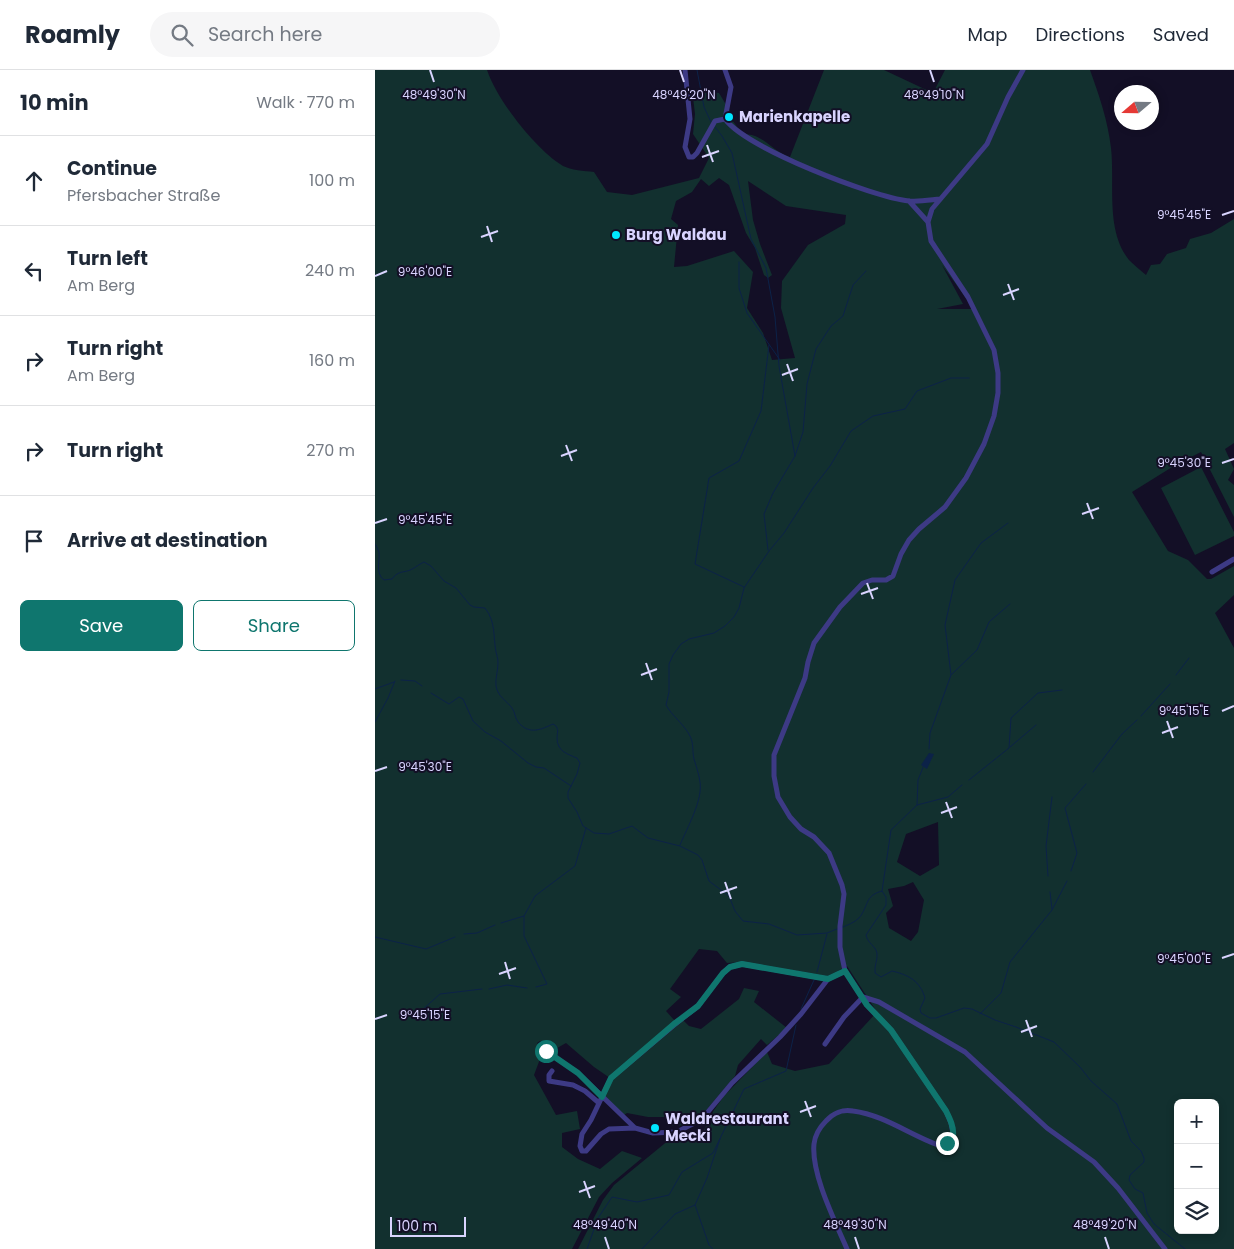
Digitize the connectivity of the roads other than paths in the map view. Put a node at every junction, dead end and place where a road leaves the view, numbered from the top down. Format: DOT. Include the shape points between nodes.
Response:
graph roads {
  1 [pos="685,70"];
  2 [pos="725,70"];
  3 [pos="1023,70"];
  4 [pos="725,119"];
  5 [pos="940,200"];
  6 [pos="909,201"];
  7 [pos="928,222"];
  8 [pos="1234,559"];
  9 [pos="1211,572"];
  10 [pos="845,971"];
  11 [pos="828,979"];
  12 [pos="863,997"];
  13 [pos="825,1044"];
  14 [pos="546,1051"];
  15 [pos="552,1071"];
  16 [pos="602,1097"];
  17 [pos="599,1103"];
  18 [pos="635,1128"];
  19 [pos="847,1249"];
  20 [pos="1165,1249"];
  1 -- 4 [label="street" via="690,119 685,147 689,157 697,153 715,122"];
  2 -- 4 [label="street" via="731,87"];
  3 -- 5 [label="street" via="987,144"];
  4 -- 6 [label="street" via="747,138 791,161 860,189"];
  5 -- 6 [label="street"];
  5 -- 7 [label="street" via="932,209"];
  6 -- 7 [label="street"];
  7 -- 10 [label="street" via="931,241 968,297 994,350 998,392 995,416 966,478 945,507 909,540 893,576 863,583 840,607 814,643 805,678 774,755 778,797 790,817 829,853 843,885 840,947"];
  8 -- 9 [label="street"];
  10 -- 11 [label="street"];
  10 -- 12 [label="street"];
  11 -- 16 [label="street" via="742,964 730,967 698,1006 611,1078"];
  11 -- 18 [label="street" via="796,1020 702,1119 677,1132 653,1133"];
  12 -- 13 [label="street"];
  12 -- 19 [label="street" via="891,1030 946,1111 953,1132 950,1140 938,1144 873,1116 850,1110 839,1112 824,1123 814,1142 817,1172"];
  12 -- 20 [label="street" via="879,1002 965,1052 1047,1128 1094,1162"];
  14 -- 16 [label="street" via="578,1073"];
  15 -- 17 [label="street" via="549,1081 573,1085"];
  16 -- 17 [label="street"];
  16 -- 18 [label="street"];
  17 -- 18 [label="street" via="582,1134 582,1151 586,1151 609,1129"];
}
